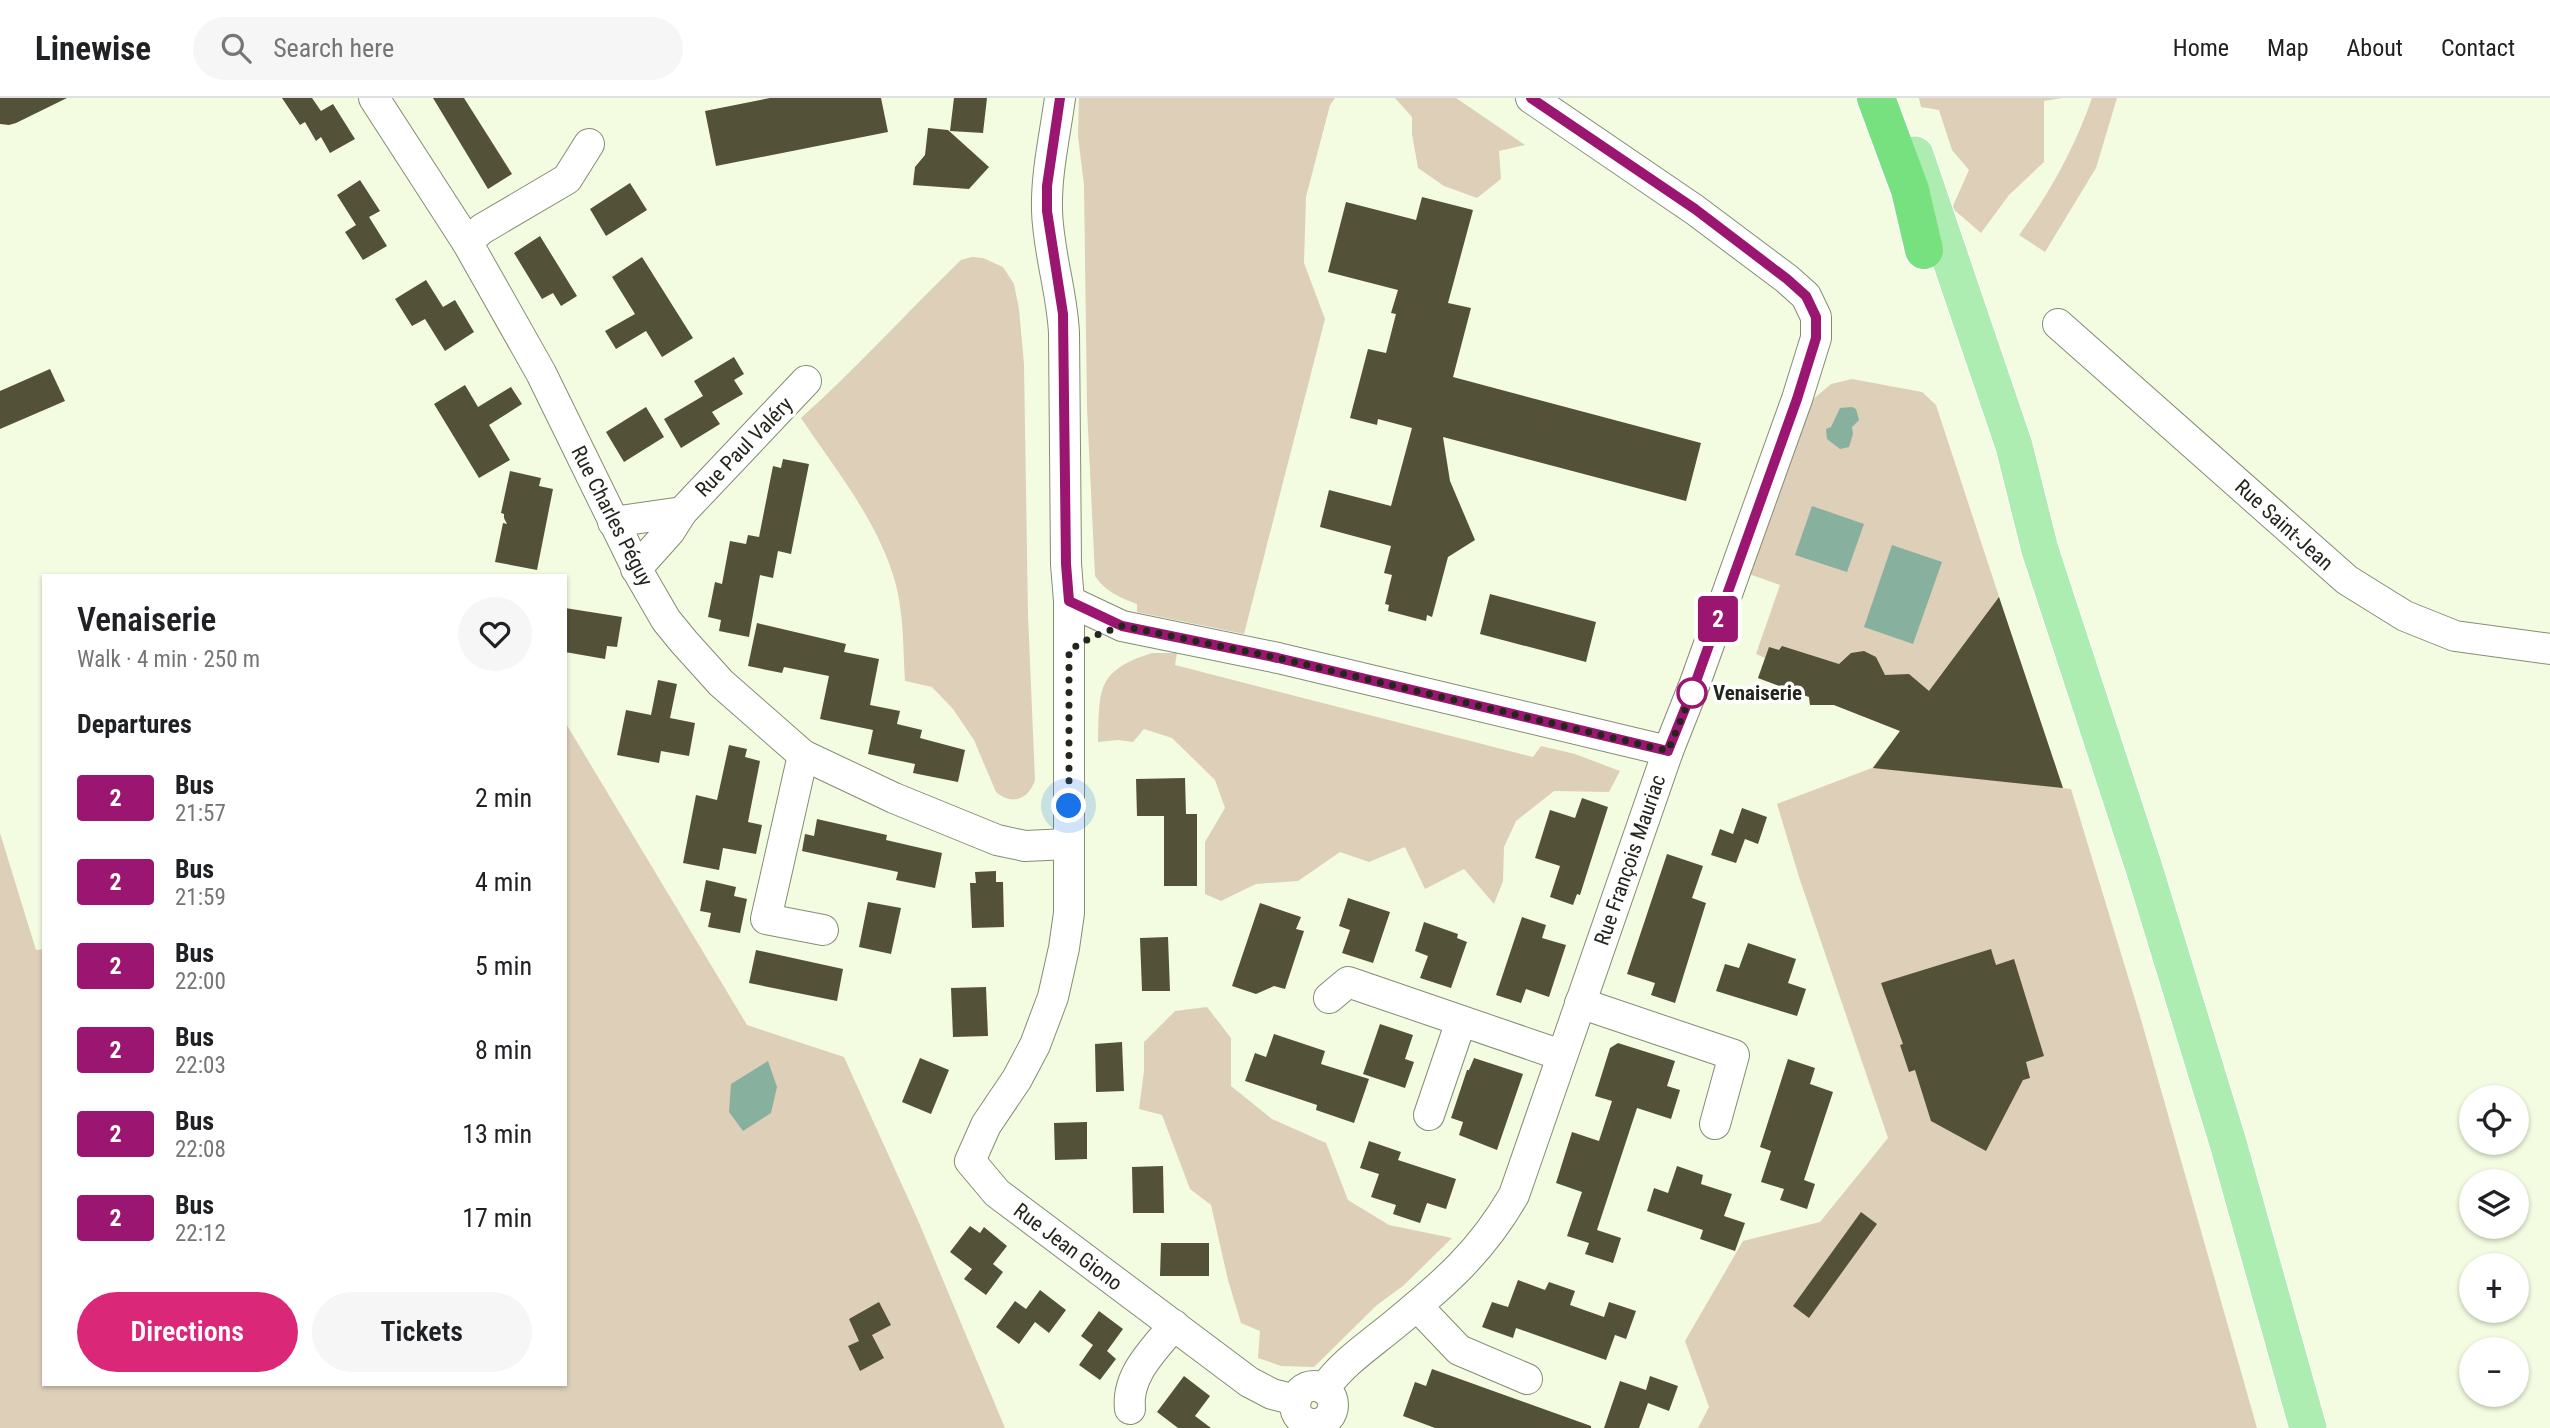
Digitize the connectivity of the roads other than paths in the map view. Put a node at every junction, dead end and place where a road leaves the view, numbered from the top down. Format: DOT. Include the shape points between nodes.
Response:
graph roads {
  1 [pos="374,98"];
  2 [pos="1060,98"];
  3 [pos="1531,98"];
  4 [pos="1859,98"];
  5 [pos="1876,98"];
  6 [pos="1895,98"];
  7 [pos="589,144"];
  8 [pos="467,242"];
  9 [pos="1924,250"];
  10 [pos="2058,324"];
  11 [pos="806,381"];
  12 [pos="682,512"];
  13 [pos="612,522"];
  14 [pos="2040,550"];
  15 [pos="636,569"];
  16 [pos="1069,601"];
  17 [pos="1122,626"];
  18 [pos="2550,649"];
  19 [pos="1069,650"];
  20 [pos="1668,751"];
  21 [pos="803,755"];
  22 [pos="1069,844"];
  23 [pos="823,930"];
  24 [pos="1329,998"];
  25 [pos="1580,1003"];
  26 [pos="1461,1021"];
  27 [pos="1562,1055"];
  28 [pos="1429,1115"];
  29 [pos="1715,1124"];
  30 [pos="1417,1307"];
  31 [pos="1174,1325"];
  32 [pos="1527,1378"];
  33 [pos="1324,1389"];
  34 [pos="1296,1400"];
  35 [pos="1130,1409"];
  36 [pos="1328,1424"];
  37 [pos="2308,1428"];
  1 -- 8 [label="street, Rue Charles Péguy"];
  2 -- 16 [label="street" via="1047,211 1063,314"];
  3 -- 20 [label="street, Rue François Mauriac" via="1695,209 1787,279 1806,296 1816,317 1816,338"];
  4 -- 9 [label="main road"];
  5 -- 9 [label="highway" via="1910,190"];
  6 -- 14 [label="main road" via="2014,446"];
  7 -- 8 [label="street" via="567,179"];
  8 -- 13 [label="street, Rue Charles Péguy" via="541,373"];
  9 -- 14 [label="main road" via="1998,453"];
  10 -- 18 [label="street, Rue Saint-Jean" via="2347,580 2405,616 2455,636"];
  11 -- 12 [label="street, Rue Paul Valéry"];
  12 -- 13 [label="street, Rue Paul Valéry"];
  12 -- 15 [label="street, Rue Paul Valéry"];
  13 -- 15 [label="street, Rue Charles Péguy"];
  14 -- 37 [label="main road" via="2228,1143"];
  15 -- 21 [label="street, Rue Charles Péguy" via="666,620 693,652 755,716"];
  16 -- 17 [label="street"];
  16 -- 19 [label="street"];
  17 -- 19 [label="street"];
  17 -- 20 [label="street" via="1278,658"];
  19 -- 22 [label="street"];
  20 -- 25 [label="street, Rue François Mauriac"];
  21 -- 22 [label="street, Rue Charles Péguy" via="998,840 1025,846"];
  21 -- 23 [label="street" via="766,919"];
  22 -- 31 [label="street, Rue Jean Giono" via="1068,925 1053,996 1035,1045 986,1125 970,1161 997,1193"];
  24 -- 26 [label="street" via="1348,982"];
  25 -- 27 [label="street, Rue François Mauriac"];
  25 -- 29 [label="street" via="1734,1055"];
  26 -- 27 [label="street"];
  26 -- 28 [label="street"];
  27 -- 30 [label="street, Rue François Mauriac" via="1514,1195 1499,1222 1479,1248"];
  30 -- 32 [label="street" via="1459,1350"];
  30 -- 33 [label="street, Rue François Mauriac"];
  31 -- 34 [label="street, Rue Jean Giono" via="1256,1387"];
  31 -- 35 [label="street" via="1135,1376"];
  33 -- 34 [label="street" via="1309,1387"];
  33 -- 36 [label="street" via="1333,1399"];
  34 -- 36 [label="street" via="1296,1410 1304,1421"];
}
